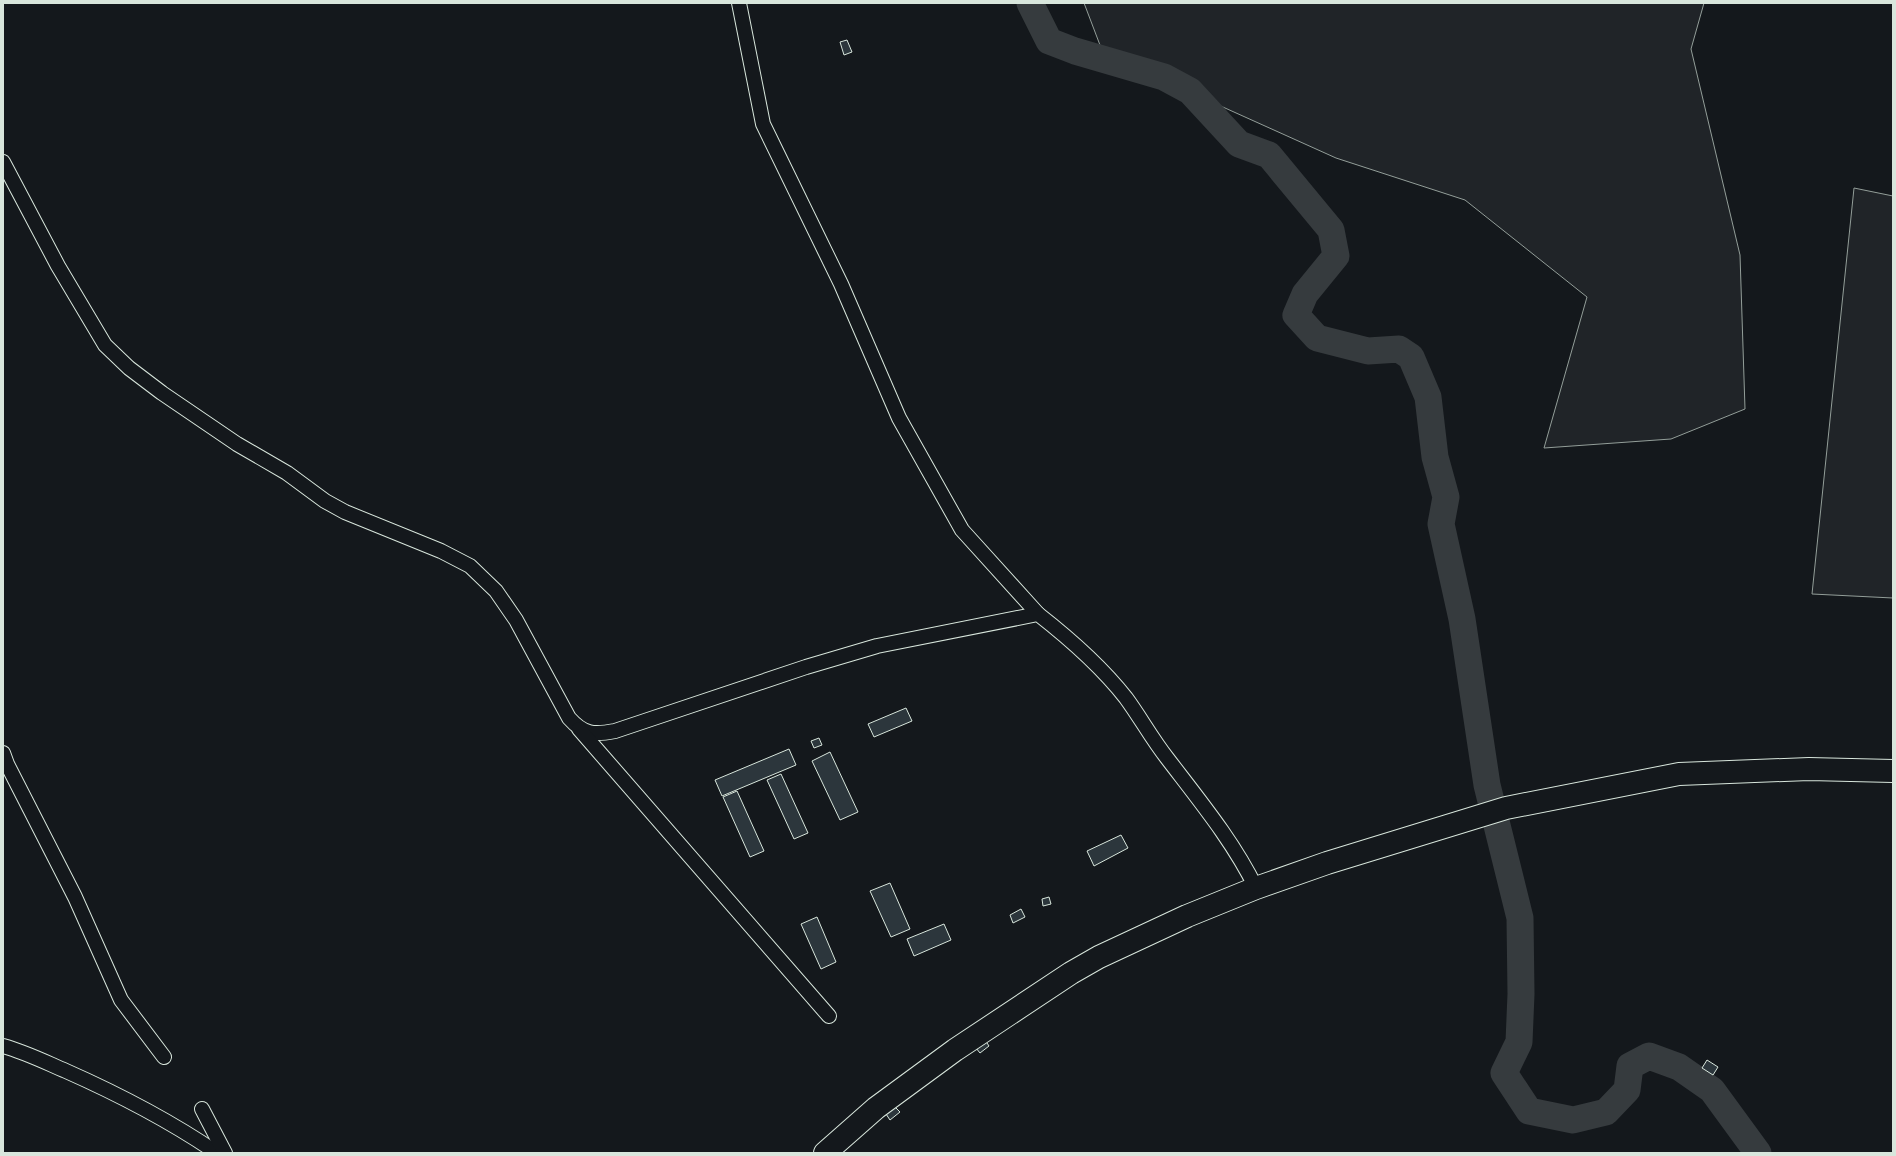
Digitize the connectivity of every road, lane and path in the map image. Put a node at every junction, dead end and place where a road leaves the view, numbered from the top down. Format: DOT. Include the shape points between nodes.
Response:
graph roads {
  1 [pos="739,3"];
  2 [pos="3,162"];
  3 [pos="1038,614"];
  4 [pos="579,729"];
  5 [pos="3,753"];
  6 [pos="1893,771"];
  7 [pos="1256,888"];
  8 [pos="829,1016"];
  9 [pos="3,1046"];
  10 [pos="164,1057"];
  11 [pos="202,1109"];
  12 [pos="217,1153"];
  13 [pos="225,1153"];
  14 [pos="825,1153"];
  1 -- 3 [label="street" via="763,124 840,284 899,418 962,530"];
  2 -- 4 [label="street" via="58,266 105,345 128,368 325,501 345,512 441,550 470,566 496,591 516,620 569,718"];
  3 -- 4 [label="street" via="877,646 806,667 616,731 596,734"];
  3 -- 7 [label="street" via="1080,648 1126,698 1159,748 1244,863"];
  4 -- 8 [label="street"];
  5 -- 10 [label="street" via="75,897 121,1000"];
  6 -- 7 [label="highway" via="1809,769 1679,774 1506,808"];
  7 -- 14 [label="highway" via="1187,916 1099,957 1071,973 955,1050 876,1108"];
  9 -- 12 [label="street" via="98,1085 188,1134"];
  11 -- 13 [label="street"];
}
